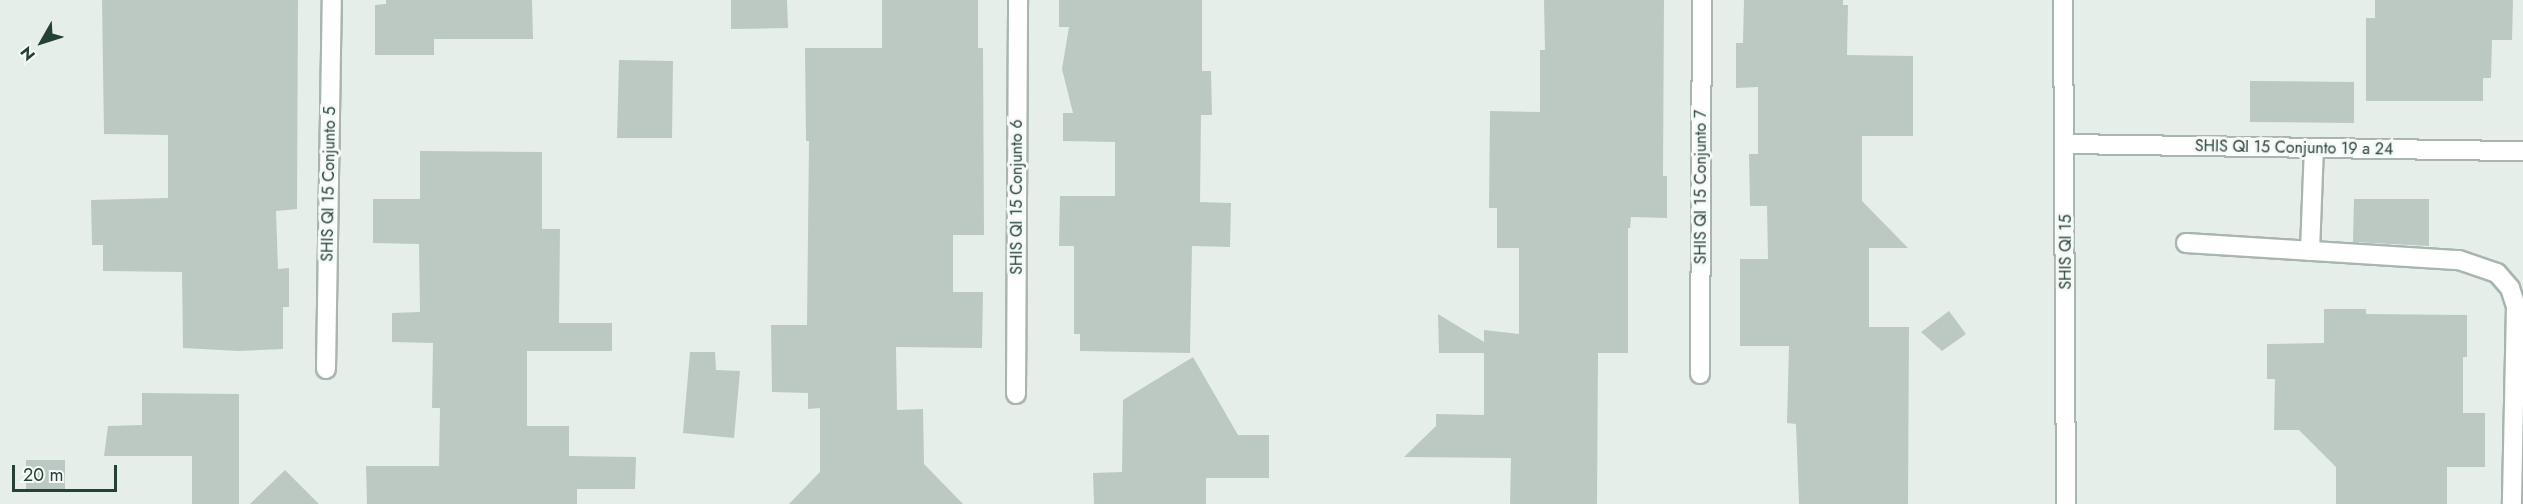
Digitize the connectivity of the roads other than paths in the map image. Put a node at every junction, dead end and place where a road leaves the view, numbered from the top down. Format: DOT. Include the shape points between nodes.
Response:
graph roads {
  1 [pos="332,0"];
  2 [pos="1018,0"];
  3 [pos="1702,0"];
  4 [pos="2063,0"];
  5 [pos="2066,144"];
  6 [pos="2314,148"];
  7 [pos="2523,151"];
  8 [pos="2186,243"];
  9 [pos="2310,251"];
  10 [pos="326,369"];
  11 [pos="1700,374"];
  12 [pos="1016,394"];
  13 [pos="2066,504"];
  14 [pos="2512,504"];
  1 -- 10 [label="street, SHIS QI 15 Conjunto 5"];
  2 -- 12 [label="street, SHIS QI 15 Conjunto 6"];
  3 -- 11 [label="street, SHIS QI 15 Conjunto 7"];
  4 -- 5 [label="street, SHIS QI 15"];
  5 -- 6 [label="street, SHIS QI 15 Conjunto 19 a 24"];
  5 -- 13 [label="street, SHIS QI 15"];
  6 -- 7 [label="street, SHIS QI 15 Conjunto 19 a 24"];
  6 -- 9 [label="street"];
  8 -- 9 [label="street"];
  9 -- 14 [label="street" via="2459,260 2497,273 2510,288 2516,307"];
}
